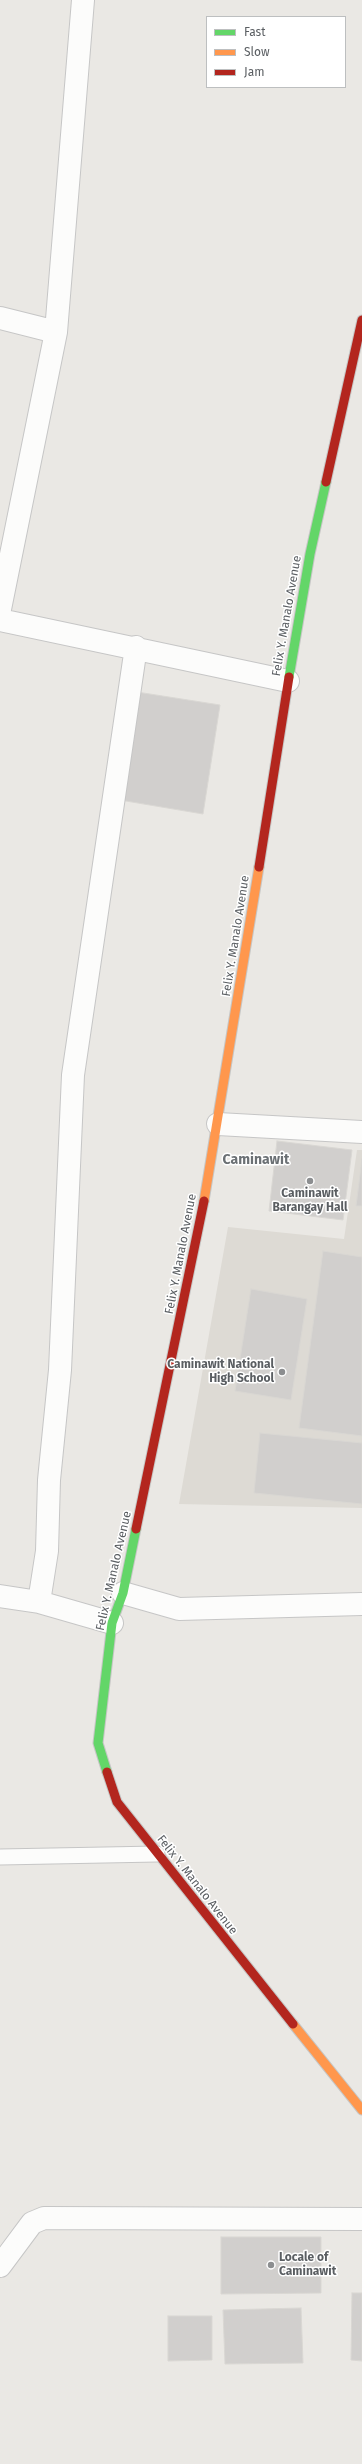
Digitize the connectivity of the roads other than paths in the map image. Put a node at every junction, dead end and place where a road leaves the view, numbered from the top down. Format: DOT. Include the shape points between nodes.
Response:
graph roads {
  1 [pos="83,0"];
  2 [pos="0,318"];
  3 [pos="362,323"];
  4 [pos="56,332"];
  5 [pos="0,609"];
  6 [pos="0,620"];
  7 [pos="136,647"];
  8 [pos="288,681"];
  9 [pos="218,1124"];
  10 [pos="362,1132"];
  11 [pos="123,1593"];
  12 [pos="0,1596"];
  13 [pos="39,1602"];
  14 [pos="362,1604"];
  15 [pos="112,1624"];
  16 [pos="156,1854"];
  17 [pos="0,1857"];
  18 [pos="362,2110"];
  19 [pos="362,2219"];
  20 [pos="0,2266"];
  1 -- 4 [label="street"];
  2 -- 4 [label="street"];
  3 -- 8 [label="main road, Felix Y. Manalo Avenue" via="310,554"];
  4 -- 5 [label="street"];
  6 -- 7 [label="street"];
  7 -- 8 [label="street"];
  7 -- 13 [label="street" via="73,1074 60,1370 49,1480 47,1551"];
  8 -- 9 [label="main road, Felix Y. Manalo Avenue"];
  9 -- 10 [label="street"];
  9 -- 11 [label="main road, Felix Y. Manalo Avenue" via="194,1256"];
  11 -- 14 [label="street" via="179,1609"];
  11 -- 15 [label="main road, Felix Y. Manalo Avenue"];
  12 -- 13 [label="street"];
  13 -- 15 [label="street"];
  15 -- 16 [label="main road, Felix Y. Manalo Avenue" via="98,1743 118,1802"];
  16 -- 17 [label="lane"];
  16 -- 18 [label="main road, Felix Y. Manalo Avenue"];
  19 -- 20 [label="street" via="44,2218 32,2222"];
}
